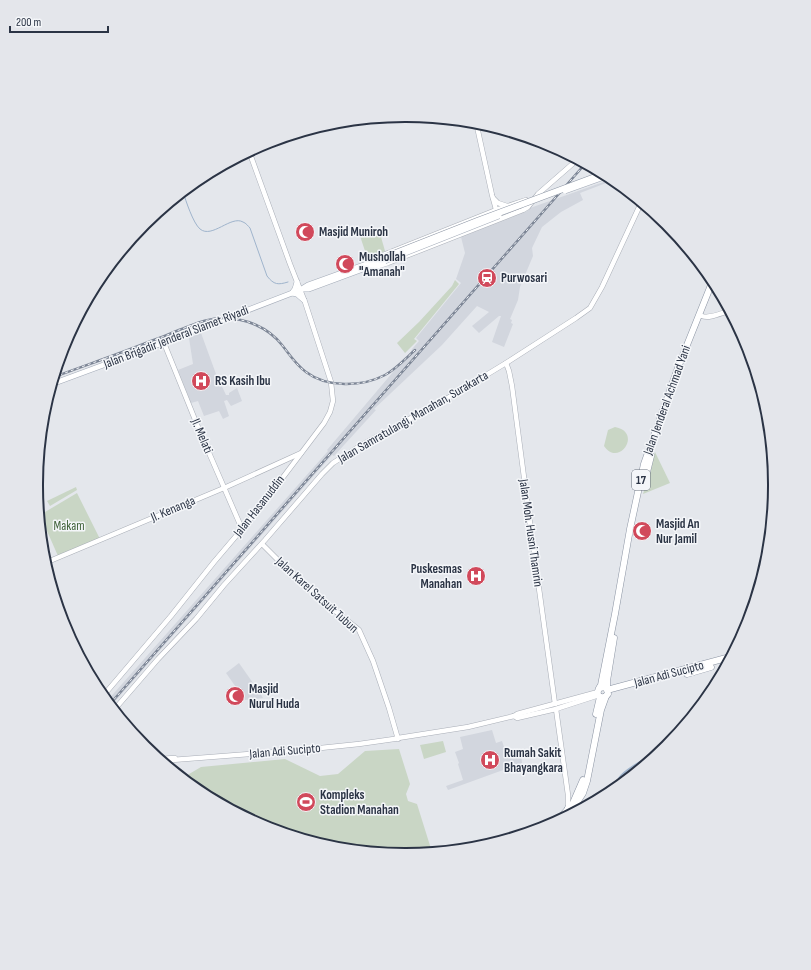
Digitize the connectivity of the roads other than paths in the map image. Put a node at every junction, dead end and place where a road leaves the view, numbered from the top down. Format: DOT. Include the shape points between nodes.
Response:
graph roads {
  1 [pos="478,129"];
  2 [pos="251,157"];
  3 [pos="573,164"];
  4 [pos="596,177"];
  5 [pos="599,179"];
  6 [pos="492,196"];
  7 [pos="536,197"];
  8 [pos="527,199"];
  9 [pos="530,205"];
  10 [pos="507,206"];
  11 [pos="640,208"];
  12 [pos="496,210"];
  13 [pos="499,220"];
  14 [pos="384,259"];
  15 [pos="366,264"];
  16 [pos="355,272"];
  17 [pos="297,282"];
  18 [pos="305,289"];
  19 [pos="710,289"];
  20 [pos="711,291"];
  21 [pos="292,293"];
  22 [pos="304,300"];
  23 [pos="724,312"];
  24 [pos="704,316"];
  25 [pos="164,343"];
  26 [pos="506,363"];
  27 [pos="58,382"];
  28 [pos="301,453"];
  29 [pos="224,488"];
  30 [pos="242,529"];
  31 [pos="262,544"];
  32 [pos="51,561"];
  33 [pos="722,661"];
  34 [pos="721,663"];
  35 [pos="716,664"];
  36 [pos="107,691"];
  37 [pos="603,693"];
  38 [pos="118,706"];
  39 [pos="556,706"];
  40 [pos="398,739"];
  41 [pos="169,760"];
  42 [pos="567,790"];
  43 [pos="578,793"];
  44 [pos="573,806"];
  45 [pos="572,807"];
  46 [pos="571,808"];
  1 -- 6 [label="main road"];
  2 -- 17 [label="main road"];
  3 -- 7 [label="main road"];
  4 -- 14 [label="highway, bridge"];
  5 -- 14 [label="main road, bridge"];
  6 -- 10 [label="main road" via="498,203"];
  6 -- 12 [label="main road"];
  7 -- 8 [label="main road"];
  7 -- 9 [label="main road"];
  8 -- 9 [label="main road" via="531,202"];
  8 -- 10 [label="main road"];
  9 -- 13 [label="main road"];
  10 -- 12 [label="main road"];
  11 -- 26 [label="main road, Jalan Samratulangi, Manahan, Surakarta" via="590,308"];
  12 -- 13 [label="main road"];
  12 -- 15 [label="main road"];
  13 -- 16 [label="main road" via="388,263"];
  14 -- 15 [label="main road"];
  14 -- 16 [label="main road"];
  15 -- 18 [label="main road" via="308,285"];
  16 -- 18 [label="main road"];
  17 -- 18 [label="main road"];
  17 -- 21 [label="main road"];
  18 -- 21 [label="main road, Jalan Brigadir Jenderal Slamet Riyadi"];
  18 -- 22 [label="main road, Jalan Hasanuddin"];
  18 -- 22 [label="main road"];
  19 -- 24 [label="highway, Jalan Jenderal Achmad Yani / 17"];
  20 -- 24 [label="highway, Jalan Jenderal Achmad Yani / 17"];
  21 -- 22 [label="main road"];
  21 -- 25 [label="main road, Jalan Brigadir Jenderal Slamet Riyadi"];
  22 -- 28 [label="main road, Jalan Hasanuddin" via="331,382 333,398 324,423"];
  23 -- 24 [label="main road"];
  24 -- 37 [label="highway, Jalan Jenderal Achmad Yani / 17" via="693,333 644,464 630,529"];
  25 -- 27 [label="main road, Jalan Brigadir Jenderal Slamet Riyadi"];
  25 -- 29 [label="main road, Jl. Melati"];
  26 -- 31 [label="main road, Jalan Samratulangi, Manahan, Surakarta" via="333,463"];
  26 -- 39 [label="main road, Jalan Moh. Husni Thamrin" via="512,386"];
  28 -- 29 [label="main road, Jl. Kenanga"];
  28 -- 30 [label="main road, Jalan Hasanuddin"];
  29 -- 30 [label="main road, Jl. Melati"];
  29 -- 32 [label="main road, Jl. Kenanga"];
  30 -- 36 [label="main road, Jalan Hasanuddin"];
  31 -- 38 [label="main road, Jalan Samratulangi, Manahan, Surakarta"];
  31 -- 40 [label="main road, Jalan Karel Satsuit Tubun" via="359,630 373,661"];
  33 -- 35 [label="highway, Jalan Adi Sucipto"];
  34 -- 35 [label="highway, Jalan Adi Sucipto"];
  35 -- 37 [label="highway, Jalan Adi Sucipto"];
  37 -- 39 [label="main road, Jalan Adi Sucipto"];
  37 -- 43 [label="highway, Jalan Jenderal Achmad Yani / 17" via="583,783"];
  37 -- 44 [label="highway, Jalan Jenderal Achmad Yani / 17" via="587,781 583,793"];
  39 -- 40 [label="main road, Jalan Adi Sucipto" via="468,727"];
  39 -- 42 [label="main road, Jalan Moh. Husni Thamrin"];
  40 -- 41 [label="main road, Jalan Adi Sucipto" via="394,737"];
  42 -- 43 [label="main road"];
  42 -- 46 [label="main road, Jalan Moh. Husni Thamrin"];
  43 -- 45 [label="highway, Jalan Jenderal Achmad Yani / 17"];
}
